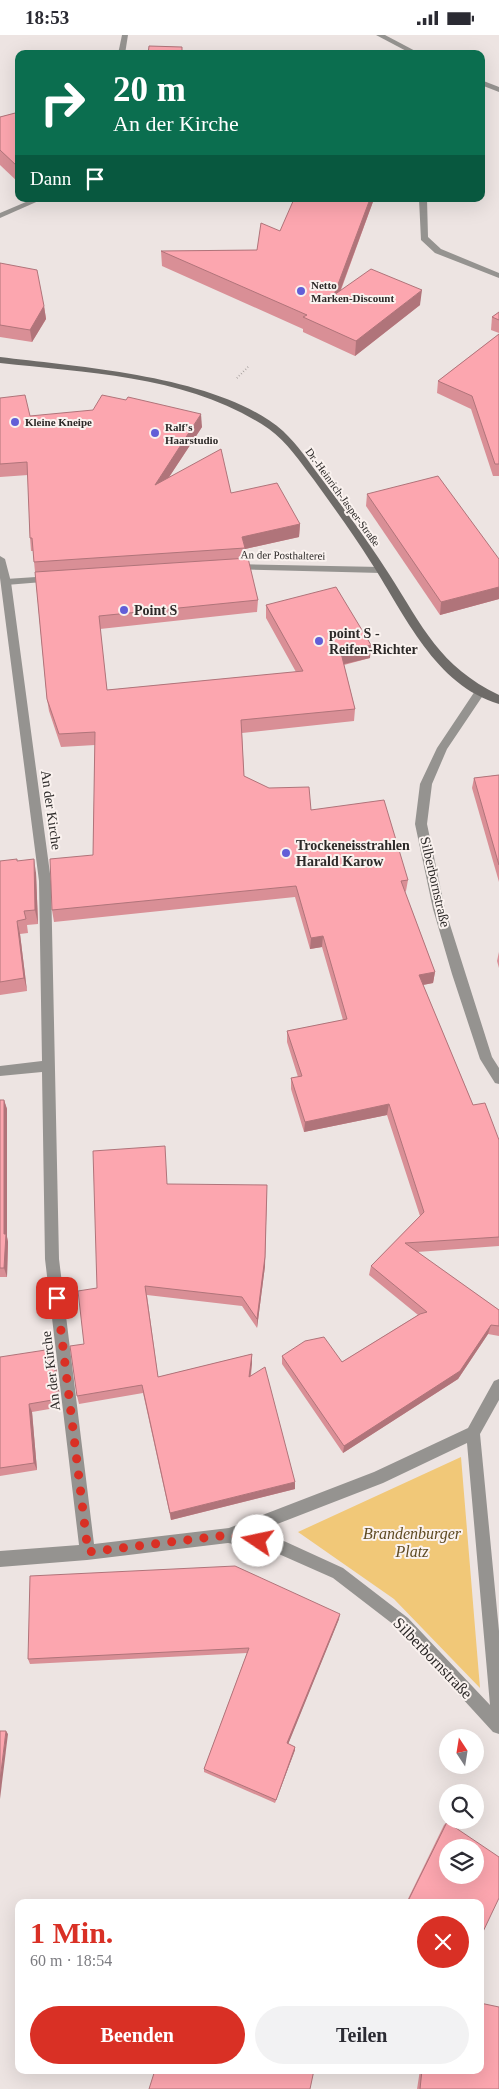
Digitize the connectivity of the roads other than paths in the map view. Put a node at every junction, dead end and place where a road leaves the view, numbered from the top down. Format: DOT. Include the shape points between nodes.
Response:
graph roads {
  1 [pos="125,35"];
  2 [pos="379,35"];
  3 [pos="122,50"];
  4 [pos="410,50"];
  5 [pos="485,84"];
  6 [pos="499,90"];
  7 [pos="32,202"];
  8 [pos="423,202"];
  9 [pos="0,216"];
  10 [pos="499,276"];
  11 [pos="0,360"];
  12 [pos="0,559"];
  13 [pos="224,567"];
  14 [pos="381,571"];
  15 [pos="65,578"];
  16 [pos="6,582"];
  17 [pos="481,691"];
  18 [pos="499,700"];
  19 [pos="48,1066"];
  20 [pos="0,1071"];
  21 [pos="499,1079"];
  22 [pos="499,1386"];
  23 [pos="473,1433"];
  24 [pos="228,1535"];
  25 [pos="88,1552"];
  26 [pos="0,1559"];
  27 [pos="499,1715"];
  28 [pos="499,1726"];
  1 -- 3 [label="street"];
  2 -- 4 [label="street"];
  5 -- 6 [label="street"];
  7 -- 9 [label="street"];
  8 -- 10 [label="street" via="424,238 438,251"];
  11 -- 14 [label="main road, Dr.-Heinrich-Jasper-Straße" via="144,380 243,409 274,429 294,449 334,500"];
  12 -- 16 [label="street, An der Kirche"];
  13 -- 14 [label="street, An der Posthalterei"];
  14 -- 17 [label="main road, Dr.-Heinrich-Jasper-Straße" via="443,663"];
  15 -- 16 [label="street"];
  16 -- 19 [label="street, An der Kirche" via="45,881"];
  17 -- 18 [label="main road, Dr.-Heinrich-Jasper-Straße"];
  17 -- 21 [label="street, Silberbornstraße" via="438,757 426,784 421,824 439,909 458,974 486,1059"];
  19 -- 20 [label="street"];
  19 -- 25 [label="street, An der Kirche" via="52,1259"];
  22 -- 23 [label="street"];
  23 -- 24 [label="street, Silberbornstraße" via="378,1478"];
  23 -- 27 [label="street, Silberbornstraße"];
  24 -- 25 [label="street, Silberbornstraße"];
  24 -- 28 [label="street, Silberbornstraße" via="273,1544 338,1573 403,1623"];
  25 -- 26 [label="street, Silberbornstraße"];
}
